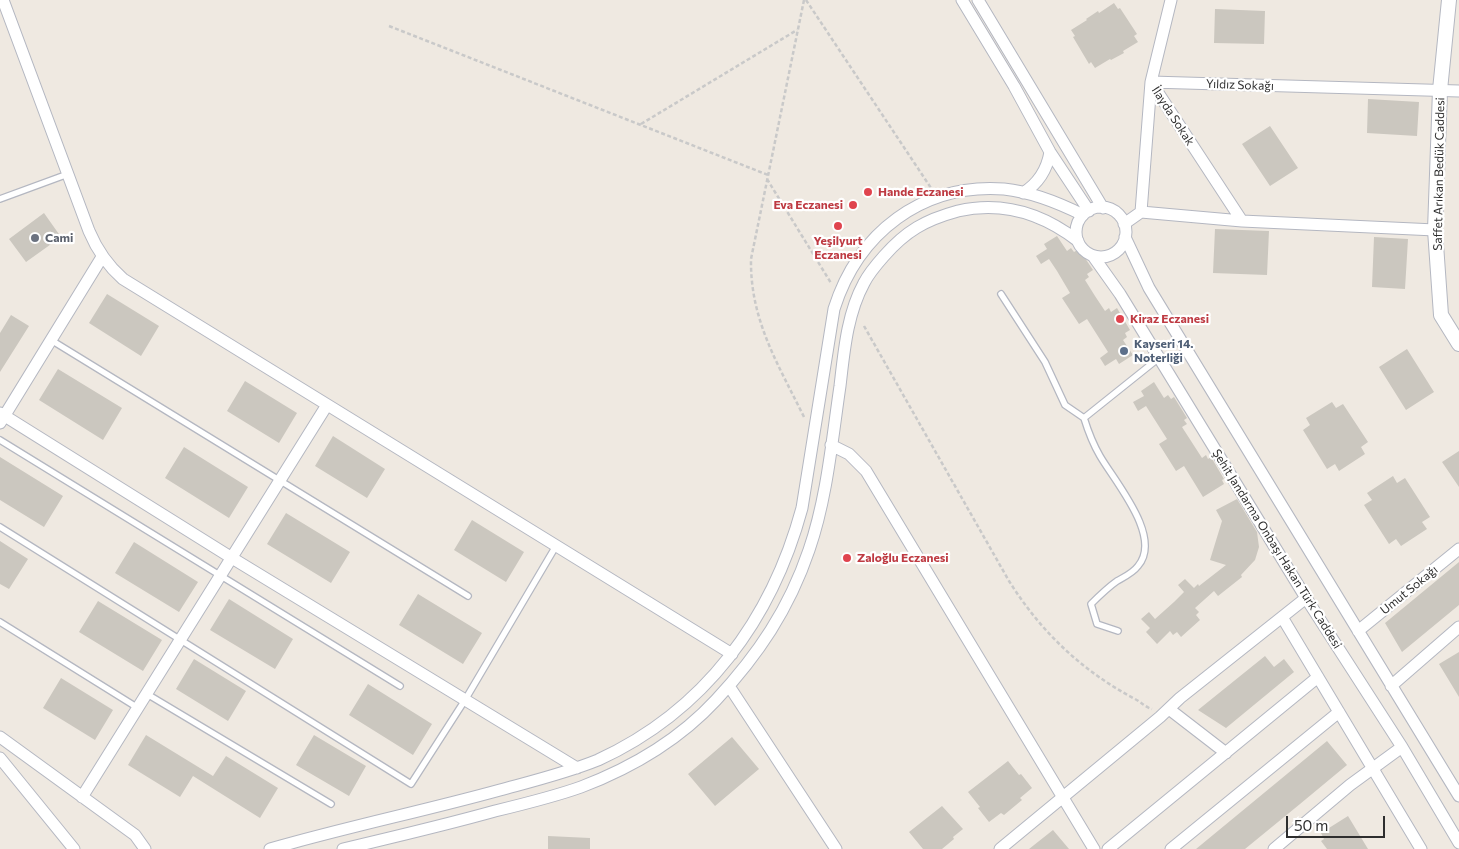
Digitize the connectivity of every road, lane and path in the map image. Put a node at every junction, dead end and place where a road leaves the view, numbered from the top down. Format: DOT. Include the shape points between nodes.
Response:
graph roads {
  1 [pos="4,0"];
  2 [pos="805,0"];
  3 [pos="962,0"];
  4 [pos="978,0"];
  5 [pos="1171,0"];
  6 [pos="1449,0"];
  7 [pos="1453,16"];
  8 [pos="389,26"];
  9 [pos="798,30"];
  10 [pos="1151,82"];
  11 [pos="1440,90"];
  12 [pos="1459,91"];
  13 [pos="640,124"];
  14 [pos="1050,152"];
  15 [pos="68,174"];
  16 [pos="768,175"];
  17 [pos="767,179"];
  18 [pos="1023,193"];
  19 [pos="937,198"];
  20 [pos="0,199"];
  21 [pos="1103,208"];
  22 [pos="1141,212"];
  23 [pos="1086,213"];
  24 [pos="1242,221"];
  25 [pos="1124,224"];
  26 [pos="1435,230"];
  27 [pos="1125,237"];
  28 [pos="1078,242"];
  29 [pos="1093,256"];
  30 [pos="102,257"];
  31 [pos="838,294"];
  32 [pos="1001,294"];
  33 [pos="864,326"];
  34 [pos="51,340"];
  35 [pos="1459,344"];
  36 [pos="1159,358"];
  37 [pos="327,405"];
  38 [pos="1,417"];
  39 [pos="1084,418"];
  40 [pos="814,437"];
  41 [pos="0,440"];
  42 [pos="832,445"];
  43 [pos="280,481"];
  44 [pos="0,527"];
  45 [pos="556,546"];
  46 [pos="1459,549"];
  47 [pos="232,558"];
  48 [pos="220,576"];
  49 [pos="468,596"];
  50 [pos="1306,598"];
  51 [pos="1282,617"];
  52 [pos="0,622"];
  53 [pos="1459,627"];
  54 [pos="1118,631"];
  55 [pos="1358,631"];
  56 [pos="181,639"];
  57 [pos="732,654"];
  58 [pos="1318,677"];
  59 [pos="400,686"];
  60 [pos="729,686"];
  61 [pos="1391,686"];
  62 [pos="147,694"];
  63 [pos="465,700"];
  64 [pos="138,708"];
  65 [pos="1339,712"];
  66 [pos="1164,713"];
  67 [pos="0,737"];
  68 [pos="1402,747"];
  69 [pos="1226,753"];
  70 [pos="0,758"];
  71 [pos="577,768"];
  72 [pos="1373,768"];
  73 [pos="1455,779"];
  74 [pos="1459,796"];
  75 [pos="82,797"];
  76 [pos="1062,798"];
  77 [pos="331,804"];
  78 [pos="1459,843"];
  79 [pos="74,849"];
  80 [pos="145,849"];
  81 [pos="270,849"];
  82 [pos="343,849"];
  83 [pos="836,849"];
  84 [pos="1000,849"];
  85 [pos="1094,849"];
  86 [pos="1108,849"];
  87 [pos="1172,849"];
  88 [pos="1274,849"];
  89 [pos="1421,849"];
  1 -- 15 [label="street"];
  2 -- 9 [label="path"];
  2 -- 19 [label="path"];
  3 -- 14 [label="street"];
  4 -- 21 [label="street"];
  5 -- 10 [label="street, İlayda Sokak"];
  6 -- 7 [label="street, Saffet Arıkan Bedük Caddesi"];
  7 -- 11 [label="street, Saffet Arıkan Bedük Caddesi"];
  8 -- 13 [label="path"];
  9 -- 13 [label="path"];
  9 -- 16 [label="path"];
  10 -- 11 [label="street, Yıldız Sokağı"];
  10 -- 22 [label="street"];
  10 -- 24 [label="street, İlayda Sokak"];
  11 -- 12 [label="street, Yıldız Sokağı"];
  11 -- 26 [label="street, Saffet Arıkan Bedük Caddesi"];
  13 -- 16 [label="path"];
  14 -- 18 [label="street" via="1044,174"];
  14 -- 23 [label="street"];
  15 -- 20 [label="lane"];
  15 -- 30 [label="street" via="94,245"];
  16 -- 17 [label="path"];
  17 -- 31 [label="path"];
  17 -- 40 [label="path" via="751,259 754,304"];
  18 -- 19 [label="street" via="1004,189 977,190"];
  18 -- 23 [label="street"];
  19 -- 31 [label="street" via="903,214 880,232 853,265"];
  21 -- 23 [label="street"];
  21 -- 25 [label="street" via="1116,212"];
  22 -- 24 [label="street"];
  22 -- 25 [label="street"];
  23 -- 28 [label="street" via="1077,227"];
  24 -- 26 [label="street"];
  25 -- 27 [label="street"];
  26 -- 35 [label="street, Saffet Arıkan Bedük Caddesi" via="1442,315"];
  27 -- 29 [label="street" via="1113,254"];
  27 -- 55 [label="street, Şehit Jandarma Onbaşı Hakan Türk Caddesi" via="1149,288"];
  28 -- 29 [label="street" via="1086,253"];
  28 -- 42 [label="street" via="1041,218 994,207 939,217 902,237 874,267 860,292 846,337"];
  29 -- 36 [label="street, Şehit Jandarma Onbaşı Hakan Türk Caddesi"];
  30 -- 34 [label="street"];
  30 -- 37 [label="street" via="123,279"];
  31 -- 40 [label="street"];
  32 -- 39 [label="lane" via="1045,362 1065,406"];
  33 -- 66 [label="path" via="1009,581 1033,617 1081,665 1100,679 1149,708"];
  34 -- 38 [label="street"];
  34 -- 43 [label="lane"];
  36 -- 39 [label="lane"];
  36 -- 50 [label="street, Şehit Jandarma Onbaşı Hakan Türk Caddesi"];
  37 -- 43 [label="street"];
  37 -- 45 [label="street"];
  38 -- 47 [label="street"];
  39 -- 54 [label="lane" via="1099,454 1129,500 1146,542 1139,566 1102,592 1091,604 1097,624"];
  40 -- 57 [label="street" via="802,508 786,560 768,597"];
  41 -- 48 [label="lane"];
  42 -- 60 [label="street" via="817,525 800,574 768,636"];
  42 -- 76 [label="street" via="849,454 866,471"];
  43 -- 47 [label="street"];
  43 -- 49 [label="lane"];
  44 -- 56 [label="lane"];
  45 -- 57 [label="street"];
  45 -- 63 [label="lane"];
  46 -- 55 [label="street, Umut Sokağı"];
  47 -- 48 [label="street"];
  47 -- 63 [label="street"];
  48 -- 56 [label="street"];
  48 -- 59 [label="lane"];
  50 -- 51 [label="street"];
  50 -- 68 [label="street, Şehit Jandarma Onbaşı Hakan Türk Caddesi"];
  51 -- 58 [label="street"];
  51 -- 66 [label="street"];
  52 -- 64 [label="lane"];
  53 -- 61 [label="street"];
  55 -- 61 [label="street, Şehit Jandarma Onbaşı Hakan Türk Caddesi"];
  56 -- 62 [label="street"];
  56 -- 63 [label="lane" via="411,784"];
  57 -- 71 [label="street" via="698,693 667,719 620,748"];
  58 -- 65 [label="street"];
  58 -- 69 [label="street"];
  60 -- 82 [label="street" via="694,722 673,738 606,776 552,796"];
  60 -- 83 [label="street"];
  61 -- 73 [label="street, Şehit Jandarma Onbaşı Hakan Türk Caddesi"];
  62 -- 64 [label="street"];
  62 -- 77 [label="lane"];
  63 -- 71 [label="street"];
  64 -- 75 [label="street"];
  65 -- 72 [label="street"];
  65 -- 87 [label="street"];
  66 -- 69 [label="street"];
  66 -- 76 [label="street"];
  67 -- 75 [label="street"];
  68 -- 72 [label="street"];
  68 -- 78 [label="street, Şehit Jandarma Onbaşı Hakan Türk Caddesi"];
  69 -- 86 [label="street"];
  70 -- 79 [label="street"];
  71 -- 81 [label="street" via="481,796"];
  72 -- 88 [label="street"];
  72 -- 89 [label="street"];
  73 -- 74 [label="street, Şehit Jandarma Onbaşı Hakan Türk Caddesi"];
  75 -- 80 [label="street" via="135,835"];
  76 -- 84 [label="street"];
  76 -- 85 [label="street"];
}
